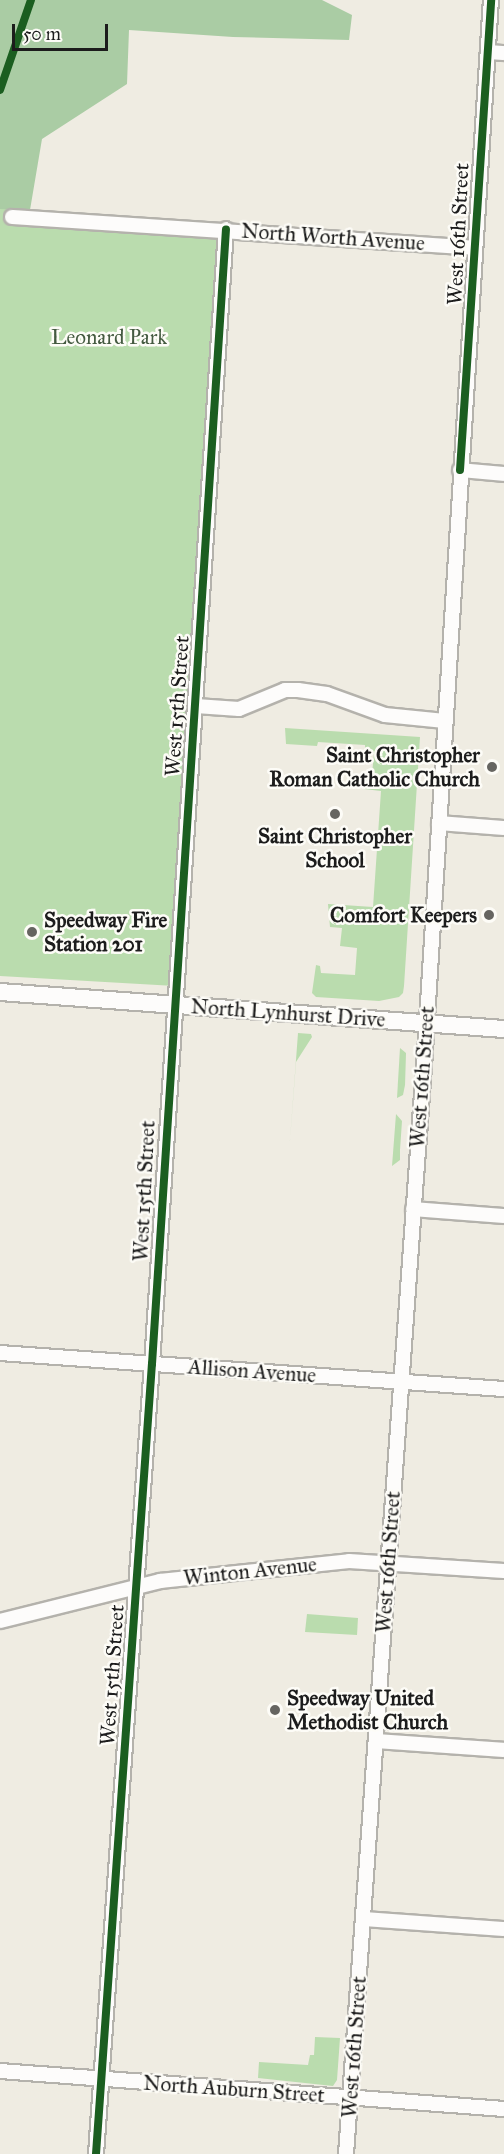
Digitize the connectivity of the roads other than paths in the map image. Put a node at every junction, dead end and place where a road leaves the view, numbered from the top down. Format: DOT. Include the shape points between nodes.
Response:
graph roads {
  1 [pos="491,0"];
  2 [pos="488,52"];
  3 [pos="504,53"];
  4 [pos="12,217"];
  5 [pos="226,229"];
  6 [pos="474,248"];
  7 [pos="460,470"];
  8 [pos="504,474"];
  9 [pos="196,706"];
  10 [pos="445,721"];
  11 [pos="439,823"];
  12 [pos="504,828"];
  13 [pos="0,992"];
  14 [pos="174,1005"];
  15 [pos="426,1023"];
  16 [pos="504,1029"];
  17 [pos="413,1209"];
  18 [pos="504,1216"];
  19 [pos="0,1353"];
  20 [pos="152,1364"];
  21 [pos="401,1380"];
  22 [pos="504,1389"];
  23 [pos="388,1563"];
  24 [pos="504,1571"];
  25 [pos="136,1587"];
  26 [pos="0,1621"];
  27 [pos="376,1741"];
  28 [pos="504,1750"];
  29 [pos="364,1919"];
  30 [pos="504,1929"];
  31 [pos="0,2071"];
  32 [pos="101,2079"];
  33 [pos="351,2098"];
  34 [pos="504,2109"];
  35 [pos="96,2154"];
  36 [pos="346,2154"];
  1 -- 2 [label="street, West 16th Street"];
  2 -- 3 [label="street"];
  2 -- 6 [label="street, West 16th Street"];
  4 -- 5 [label="street, North Worth Avenue"];
  5 -- 6 [label="street, North Worth Avenue"];
  5 -- 9 [label="street, West 15th Street"];
  6 -- 7 [label="street, West 16th Street"];
  7 -- 8 [label="street"];
  7 -- 10 [label="street, West 16th Street"];
  9 -- 10 [label="street" via="238,709 285,690 298,690 327,694 385,715"];
  9 -- 14 [label="street, West 15th Street"];
  10 -- 11 [label="street, West 16th Street"];
  11 -- 12 [label="street"];
  11 -- 15 [label="street, West 16th Street"];
  13 -- 14 [label="main road, North Lynhurst Drive"];
  14 -- 15 [label="main road, North Lynhurst Drive"];
  14 -- 20 [label="street, West 15th Street"];
  15 -- 16 [label="main road, North Lynhurst Drive"];
  15 -- 17 [label="street, West 16th Street"];
  17 -- 18 [label="street"];
  17 -- 21 [label="street, West 16th Street"];
  19 -- 20 [label="street, Allison Avenue"];
  20 -- 21 [label="street, Allison Avenue"];
  20 -- 25 [label="street, West 15th Street"];
  21 -- 22 [label="street, Allison Avenue"];
  21 -- 23 [label="street, West 16th Street"];
  23 -- 24 [label="street, Winton Avenue"];
  23 -- 25 [label="street, Winton Avenue" via="349,1561 160,1581"];
  23 -- 27 [label="street, West 16th Street"];
  25 -- 26 [label="street, Winton Avenue"];
  25 -- 32 [label="street, West 15th Street"];
  27 -- 28 [label="street"];
  27 -- 29 [label="street, West 16th Street"];
  29 -- 30 [label="street"];
  29 -- 33 [label="street, West 16th Street"];
  31 -- 32 [label="street, North Auburn Street"];
  32 -- 33 [label="street, North Auburn Street"];
  32 -- 35 [label="street, West 15th Street"];
  33 -- 34 [label="street, North Auburn Street"];
  33 -- 36 [label="street, West 16th Street"];
}
